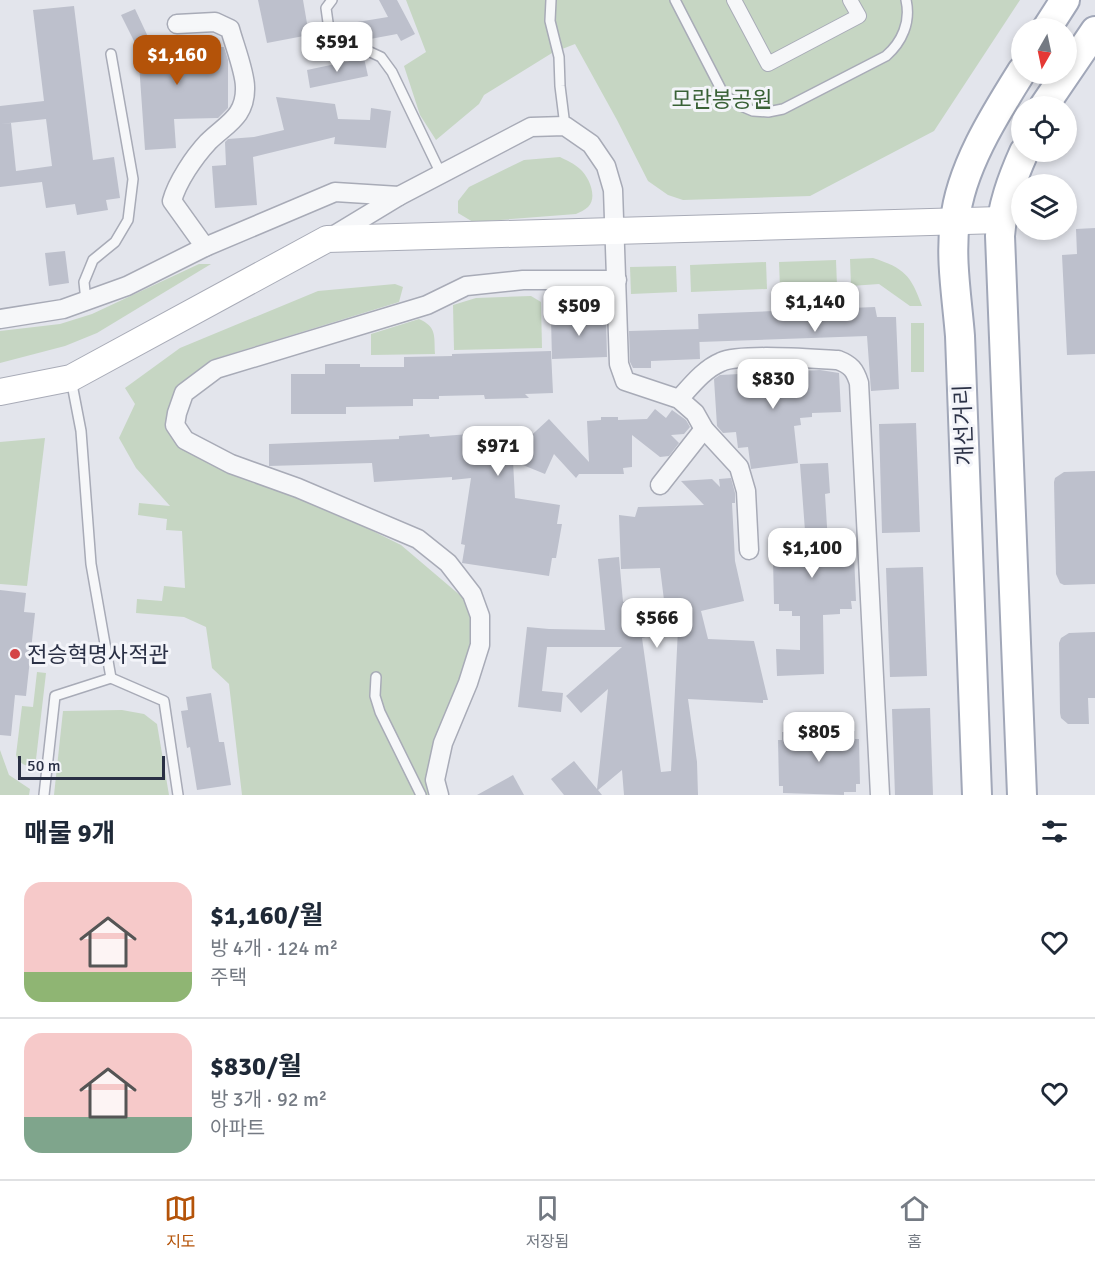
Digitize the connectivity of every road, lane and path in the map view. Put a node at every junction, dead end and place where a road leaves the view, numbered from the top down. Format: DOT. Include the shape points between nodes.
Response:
graph roads {
  1 [pos="332,0"];
  2 [pos="551,0"];
  3 [pos="675,0"];
  4 [pos="734,0"];
  5 [pos="850,0"];
  6 [pos="906,0"];
  7 [pos="1065,0"];
  8 [pos="1053,18"];
  9 [pos="177,24"];
  10 [pos="1095,31"];
  11 [pos="111,54"];
  12 [pos="1015,84"];
  13 [pos="1051,96"];
  14 [pos="565,126"];
  15 [pos="1020,162"];
  16 [pos="441,174"];
  17 [pos="399,196"];
  18 [pos="1001,219"];
  19 [pos="955,220"];
  20 [pos="616,232"];
  21 [pos="327,239"];
  22 [pos="206,247"];
  23 [pos="617,280"];
  24 [pos="86,301"];
  25 [pos="0,319"];
  26 [pos="71,378"];
  27 [pos="0,392"];
  28 [pos="679,399"];
  29 [pos="704,429"];
  30 [pos="660,485"];
  31 [pos="749,550"];
  32 [pos="376,677"];
  33 [pos="111,678"];
  34 [pos="44,795"];
  35 [pos="177,795"];
  36 [pos="421,795"];
  37 [pos="439,795"];
  38 [pos="880,795"];
  39 [pos="977,795"];
  40 [pos="1022,795"];
  1 -- 16 [label="lane" via="326,8 331,44 344,52 368,51 381,57"];
  2 -- 14 [label="lane" via="550,21 559,57"];
  3 -- 6 [label="lane" via="724,95 753,111 768,112 800,101 886,56 903,35 908,18"];
  4 -- 5 [label="street" via="768,64 859,16"];
  7 -- 8 [label="main road"];
  9 -- 22 [label="street" via="215,22 230,29 246,86 243,109 207,143 176,187 172,201"];
  10 -- 13 [label="main road"];
  11 -- 24 [label="lane" via="133,179 128,220 115,242 93,260 84,282"];
  12 -- 19 [label="main road, 개선거리" via="978,149 963,185"];
  14 -- 16 [label="street" via="531,127"];
  14 -- 20 [label="street" via="591,144 606,166 613,190"];
  15 -- 18 [label="main road, 개선거리"];
  16 -- 17 [label="street"];
  17 -- 21 [label="street"];
  17 -- 22 [label="street" via="335,192"];
  18 -- 19 [label="main road"];
  18 -- 40 [label="main road, 개선거리"];
  19 -- 20 [label="main road"];
  19 -- 39 [label="main road, 개선거리"];
  20 -- 21 [label="main road"];
  20 -- 23 [label="street"];
  21 -- 26 [label="main road"];
  22 -- 24 [label="street" via="127,286"];
  23 -- 28 [label="street" via="620,364 625,381"];
  23 -- 37 [label="street" via="523,280 466,286 427,305 216,369 184,393 177,413 176,425 185,440 231,464 418,539 448,563 472,594 480,616 480,645 443,743 435,780"];
  24 -- 25 [label="street" via="63,309"];
  26 -- 27 [label="main road"];
  26 -- 33 [label="lane" via="81,431 91,564"];
  28 -- 29 [label="street" via="695,412"];
  28 -- 38 [label="street" via="700,376 722,361 838,360 850,365 856,375"];
  29 -- 30 [label="street"];
  29 -- 31 [label="street" via="739,467 743,477"];
  32 -- 36 [label="lane" via="375,696 380,712"];
  33 -- 34 [label="lane" via="55,696"];
  33 -- 35 [label="lane" via="164,701"];
}
